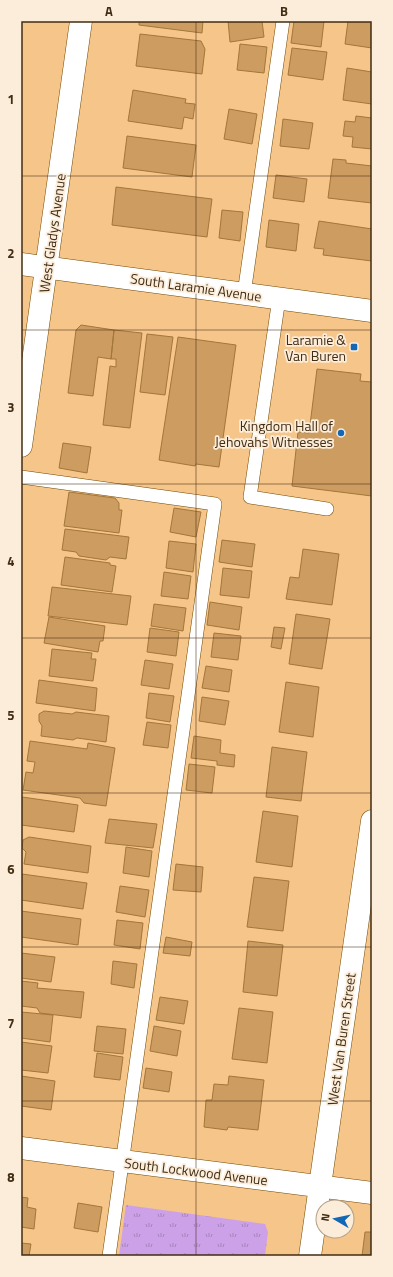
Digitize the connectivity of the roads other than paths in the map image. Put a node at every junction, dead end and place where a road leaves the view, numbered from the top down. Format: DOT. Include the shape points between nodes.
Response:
graph roads {
  1 [pos="81,21"];
  2 [pos="283,21"];
  3 [pos="21,264"];
  4 [pos="47,267"];
  5 [pos="244,294"];
  6 [pos="279,298"];
  7 [pos="372,311"];
  8 [pos="21,446"];
  9 [pos="21,477"];
  10 [pos="327,509"];
  11 [pos="372,821"];
  12 [pos="21,1148"];
  13 [pos="122,1161"];
  14 [pos="320,1187"];
  15 [pos="372,1194"];
  16 [pos="108,1256"];
  17 [pos="310,1256"];
  1 -- 4 [label="street, West Gladys Avenue"];
  2 -- 5 [label="lane"];
  3 -- 4 [label="street, South Laramie Avenue"];
  4 -- 5 [label="street, South Laramie Avenue"];
  4 -- 8 [label="street, West Gladys Avenue"];
  5 -- 6 [label="street, South Laramie Avenue"];
  6 -- 7 [label="street, South Laramie Avenue"];
  6 -- 10 [label="lane" via="250,497"];
  9 -- 13 [label="lane" via="215,504"];
  11 -- 14 [label="street, West Van Buren Street"];
  12 -- 13 [label="street, South Lockwood Avenue"];
  13 -- 14 [label="street, South Lockwood Avenue"];
  13 -- 16 [label="lane"];
  14 -- 15 [label="street, South Lockwood Avenue"];
  14 -- 17 [label="street, West Van Buren Street"];
}
